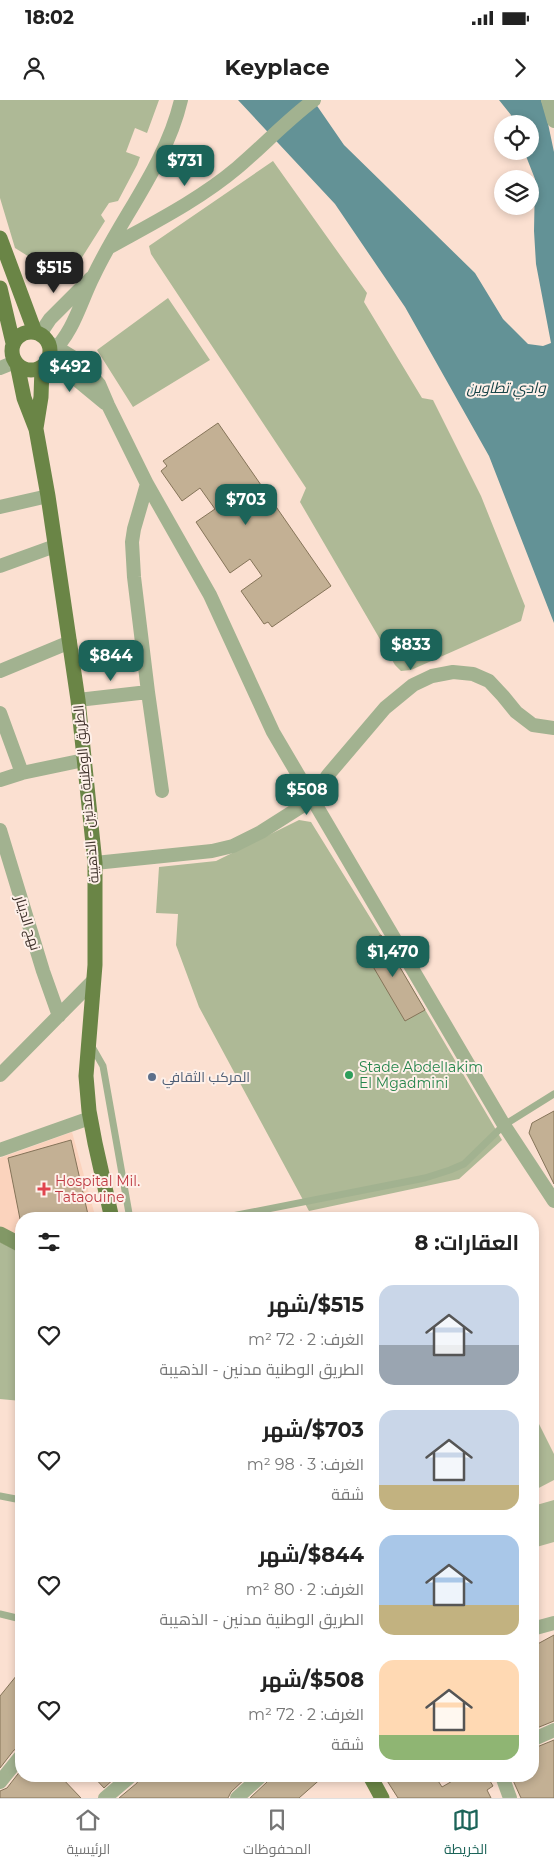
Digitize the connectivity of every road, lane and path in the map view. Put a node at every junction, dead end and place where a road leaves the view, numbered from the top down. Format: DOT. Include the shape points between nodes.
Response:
graph roads {
  1 [pos="181,100"];
  2 [pos="314,100"];
  3 [pos="548,100"];
  4 [pos="554,121"];
  5 [pos="0,238"];
  6 [pos="109,247"];
  7 [pos="93,276"];
  8 [pos="0,288"];
  9 [pos="13,342"];
  10 [pos="46,348"];
  11 [pos="16,363"];
  12 [pos="0,368"];
  13 [pos="36,429"];
  14 [pos="147,484"];
  15 [pos="48,496"];
  16 [pos="0,508"];
  17 [pos="55,546"];
  18 [pos="0,566"];
  19 [pos="70,642"];
  20 [pos="0,671"];
  21 [pos="148,692"];
  22 [pos="78,700"];
  23 [pos="0,713"];
  24 [pos="554,728"];
  25 [pos="84,760"];
  26 [pos="22,774"];
  27 [pos="0,780"];
  28 [pos="162,791"];
  29 [pos="314,799"];
  30 [pos="0,830"];
  31 [pos="95,863"];
  32 [pos="94,980"];
  33 [pos="59,1016"];
  34 [pos="88,1041"];
  35 [pos="0,1075"];
  36 [pos="554,1094"];
  37 [pos="90,1118"];
  38 [pos="504,1125"];
  39 [pos="0,1150"];
  40 [pos="554,1201"];
  41 [pos="110,1212"];
  42 [pos="129,1212"];
  43 [pos="253,1212"];
  44 [pos="0,1234"];
  45 [pos="15,1242"];
  46 [pos="0,1496"];
  47 [pos="15,1499"];
  48 [pos="0,1614"];
  49 [pos="15,1618"];
  50 [pos="554,1623"];
  51 [pos="539,1627"];
  52 [pos="554,1730"];
  53 [pos="539,1737"];
  54 [pos="15,1763"];
  55 [pos="0,1782"];
  56 [pos="124,1782"];
  57 [pos="254,1782"];
  58 [pos="373,1782"];
  59 [pos="504,1782"];
  60 [pos="105,1798"];
  61 [pos="237,1798"];
  62 [pos="382,1798"];
  63 [pos="510,1798"];
  1 -- 6 [label="street" via="160,157"];
  2 -- 6 [label="street" via="222,180"];
  3 -- 4 [label="street"];
  5 -- 10 [label="main road, الطريق الوطنية مدنين - الذهيبة"];
  6 -- 7 [label="street"];
  7 -- 10 [label="street" via="76,317"];
  7 -- 10 [label="street" via="50,319"];
  8 -- 9 [label="main road"];
  9 -- 10 [label="main road" via="24,332"];
  9 -- 11 [label="main road" via="11,349"];
  10 -- 11 [label="main road" via="31,370"];
  10 -- 13 [label="main road, الطريق الوطنية مدنين - الذهيبة"];
  10 -- 14 [label="street" via="65,370 108,406"];
  11 -- 12 [label="street"];
  11 -- 13 [label="main road, الطريق الوطنية مدنين - الذهيبة"];
  13 -- 15 [label="main road, الطريق الوطنية مدنين - الذهيبة"];
  14 -- 21 [label="street" via="132,542"];
  14 -- 29 [label="street" via="210,595 273,732"];
  15 -- 16 [label="street"];
  15 -- 17 [label="main road, الطريق الوطنية مدنين - الذهيبة"];
  17 -- 18 [label="street"];
  17 -- 19 [label="main road, الطريق الوطنية مدنين - الذهيبة"];
  19 -- 20 [label="street"];
  19 -- 22 [label="main road, الطريق الوطنية مدنين - الذهيبة"];
  21 -- 22 [label="street"];
  21 -- 28 [label="street"];
  22 -- 25 [label="main road, الطريق الوطنية مدنين - الذهيبة"];
  23 -- 26 [label="street"];
  24 -- 29 [label="street" via="533,725 516,712 489,682 473,674 453,672 432,676 412,685 386,708 328,775"];
  25 -- 26 [label="street"];
  25 -- 31 [label="main road, الطريق الوطنية مدنين - الذهيبة"];
  26 -- 27 [label="street"];
  29 -- 31 [label="street" via="233,846"];
  29 -- 38 [label="street"];
  30 -- 33 [label="street, نهج الدينار"];
  31 -- 32 [label="main road, الطريق الوطنية مدنين - الذهيبة"];
  32 -- 33 [label="street"];
  32 -- 34 [label="main road, الطريق الوطنية مدنين - الذهيبة"];
  33 -- 35 [label="street"];
  34 -- 37 [label="main road, الطريق الوطنية مدنين - الذهيبة" via="86,1076"];
  34 -- 42 [label="lane" via="103,1066"];
  36 -- 38 [label="lane"];
  37 -- 39 [label="street"];
  37 -- 41 [label="main road, الطريق الوطنية مدنين - الذهيبة"];
  38 -- 40 [label="street"];
  38 -- 43 [label="lane" via="464,1164 450,1170 425,1178"];
  44 -- 45 [label="main road"];
  46 -- 47 [label="lane"];
  48 -- 49 [label="lane"];
  50 -- 51 [label="street"];
  52 -- 53 [label="street"];
  54 -- 55 [label="street"];
  56 -- 60 [label="street"];
  57 -- 61 [label="street"];
  58 -- 62 [label="main road"];
  59 -- 63 [label="street"];
}
